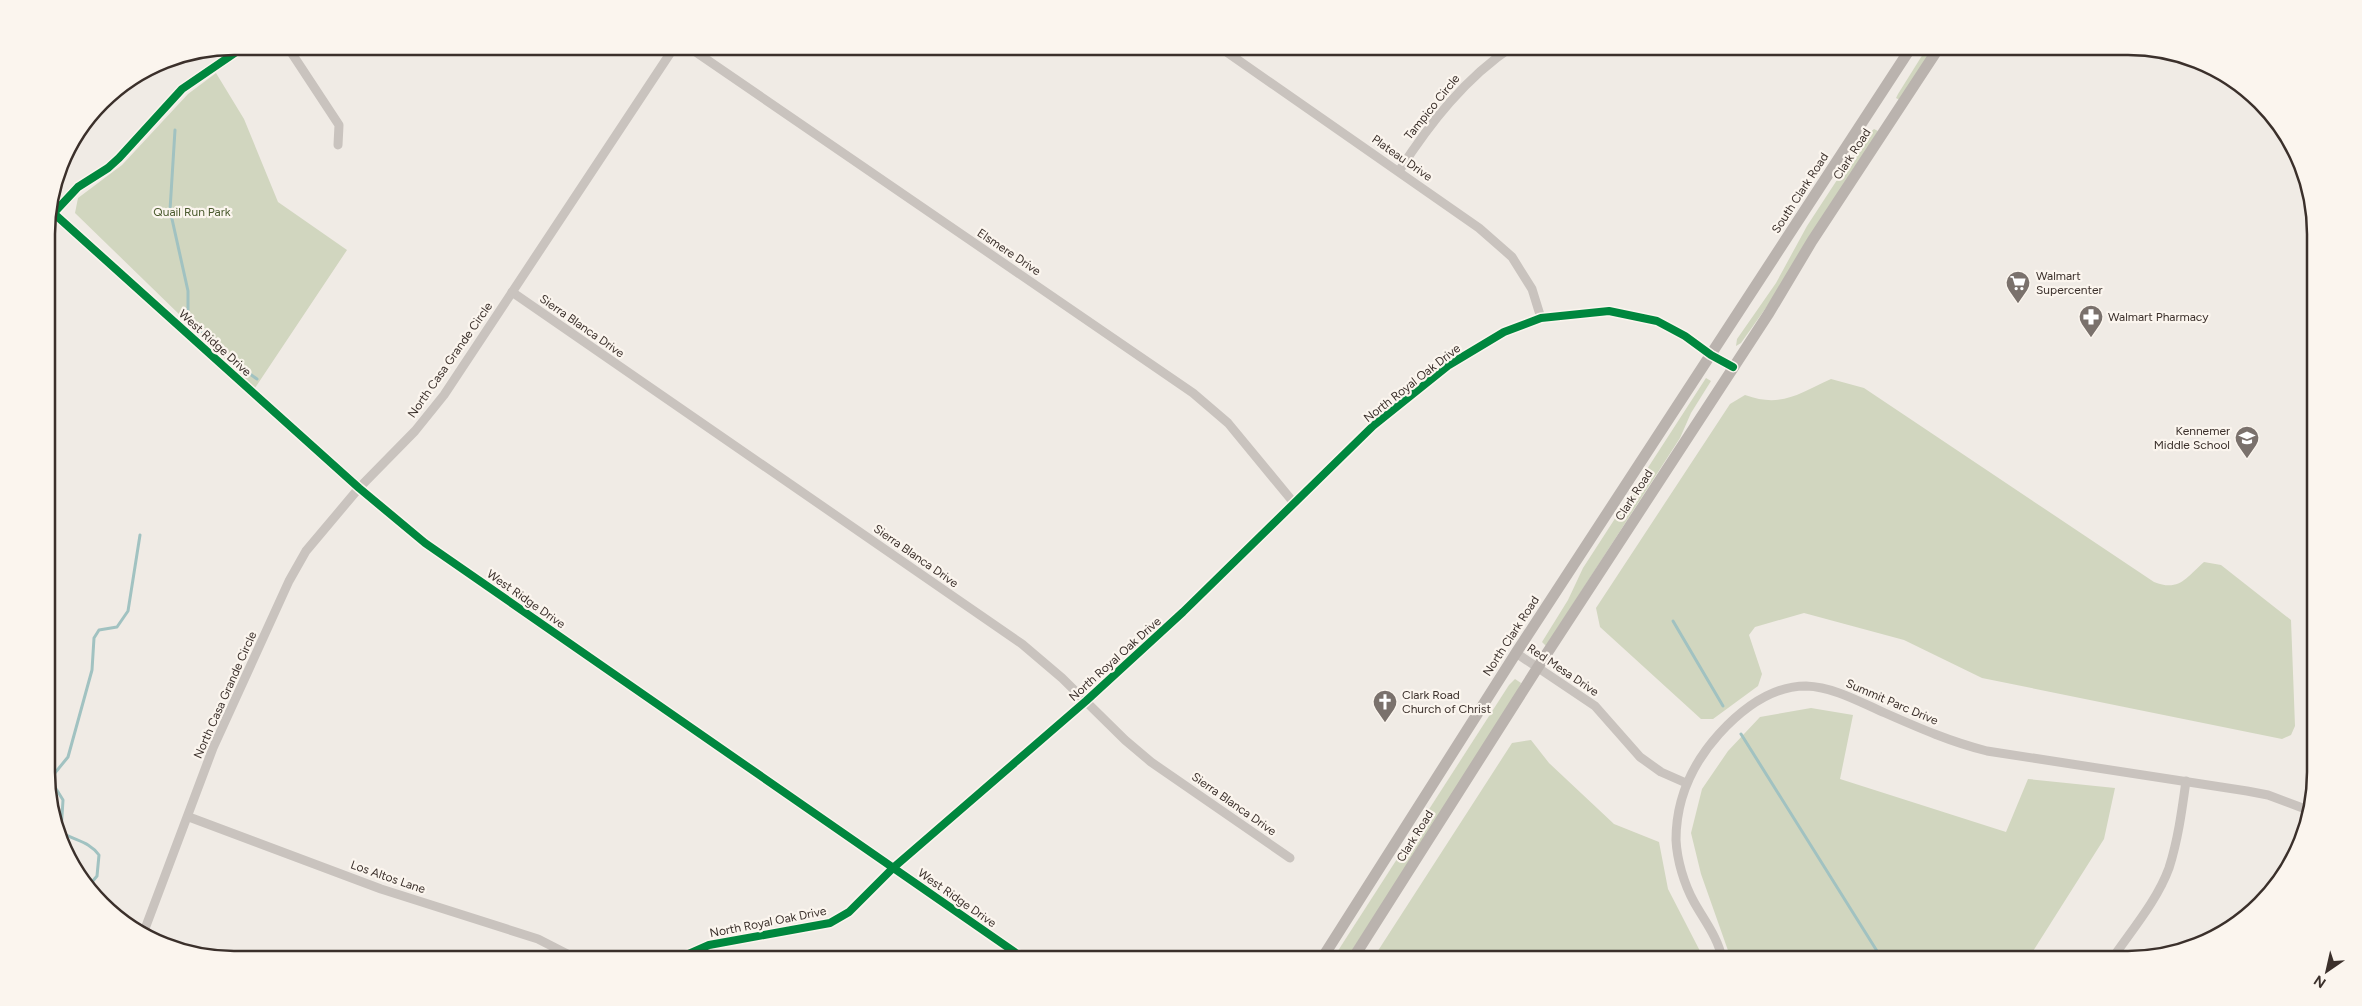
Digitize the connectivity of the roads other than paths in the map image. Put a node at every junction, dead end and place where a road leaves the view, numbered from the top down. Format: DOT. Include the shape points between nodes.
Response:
graph roads {
  1 [pos="232,55"];
  2 [pos="293,55"];
  3 [pos="670,55"];
  4 [pos="700,55"];
  5 [pos="1231,55"];
  6 [pos="1502,55"];
  7 [pos="1906,55"];
  8 [pos="1934,55"];
  9 [pos="1876,103"];
  10 [pos="1893,115"];
  11 [pos="338,145"];
  12 [pos="1399,171"];
  13 [pos="57,207"];
  14 [pos="56,219"];
  15 [pos="512,292"];
  16 [pos="1541,318"];
  17 [pos="1711,355"];
  18 [pos="1733,367"];
  19 [pos="359,488"];
  20 [pos="1294,503"];
  21 [pos="1516,653"];
  22 [pos="1538,667"];
  23 [pos="1086,701"];
  24 [pos="2186,781"];
  25 [pos="1686,783"];
  26 [pos="2304,808"];
  27 [pos="188,817"];
  28 [pos="1290,858"];
  29 [pos="893,868"];
  30 [pos="146,927"];
  31 [pos="561,951"];
  32 [pos="695,951"];
  33 [pos="1013,951"];
  34 [pos="1327,951"];
  35 [pos="1358,951"];
  36 [pos="1719,951"];
  37 [pos="2117,951"];
  1 -- 13 [label="street" via="182,89 119,158 78,187"];
  2 -- 11 [label="street" via="339,125"];
  3 -- 15 [label="street, North Casa Grande Circle"];
  4 -- 20 [label="street, Elsmere Drive" via="1192,393 1228,423"];
  5 -- 12 [label="street, Plateau Drive"];
  6 -- 12 [label="street, Tampico Circle" via="1470,80 1422,136"];
  7 -- 9 [label="main road, South Clark Road"];
  8 -- 10 [label="main road, Clark Road"];
  9 -- 10 [label="main road"];
  9 -- 17 [label="main road, South Clark Road"];
  10 -- 18 [label="main road, Clark Road"];
  12 -- 16 [label="street, Plateau Drive" via="1479,228 1512,257 1532,289"];
  14 -- 19 [label="street, West Ridge Drive"];
  15 -- 19 [label="street, North Casa Grande Circle" via="444,395 415,432"];
  15 -- 23 [label="street, Sierra Blanca Drive" via="1022,644"];
  16 -- 17 [label="street, North Royal Oak Drive" via="1609,311 1634,315 1685,336"];
  16 -- 20 [label="street, North Royal Oak Drive" via="1504,332 1449,365 1373,426"];
  17 -- 18 [label="street, North Royal Oak Drive"];
  17 -- 21 [label="main road, North Clark Road"];
  18 -- 22 [label="main road, Clark Road"];
  19 -- 27 [label="street, North Casa Grande Circle" via="306,551 289,582 213,748"];
  19 -- 29 [label="street, West Ridge Drive" via="425,543"];
  20 -- 23 [label="street, North Royal Oak Drive"];
  21 -- 22 [label="street, Red Mesa Drive"];
  21 -- 34 [label="main road, North Clark Road"];
  22 -- 25 [label="street, Red Mesa Drive" via="1596,706 1640,757 1661,772"];
  22 -- 35 [label="main road, Clark Road"];
  23 -- 28 [label="street, Sierra Blanca Drive" via="1151,762"];
  23 -- 29 [label="street, North Royal Oak Drive"];
  24 -- 25 [label="street, Summit Parc Drive" via="1980,750 1947,740 1841,694 1805,686 1770,694 1752,704 1709,745"];
  24 -- 26 [label="street, Summit Parc Drive" via="2268,795"];
  24 -- 37 [label="street" via="2168,869"];
  25 -- 36 [label="street, Summit Parc Drive" via="1676,841 1681,870"];
  27 -- 30 [label="street, North Casa Grande Circle"];
  27 -- 31 [label="street, Los Altos Lane" via="381,889 538,939"];
  29 -- 32 [label="street, North Royal Oak Drive" via="849,912 830,923 709,945"];
  29 -- 33 [label="street, West Ridge Drive"];
}
